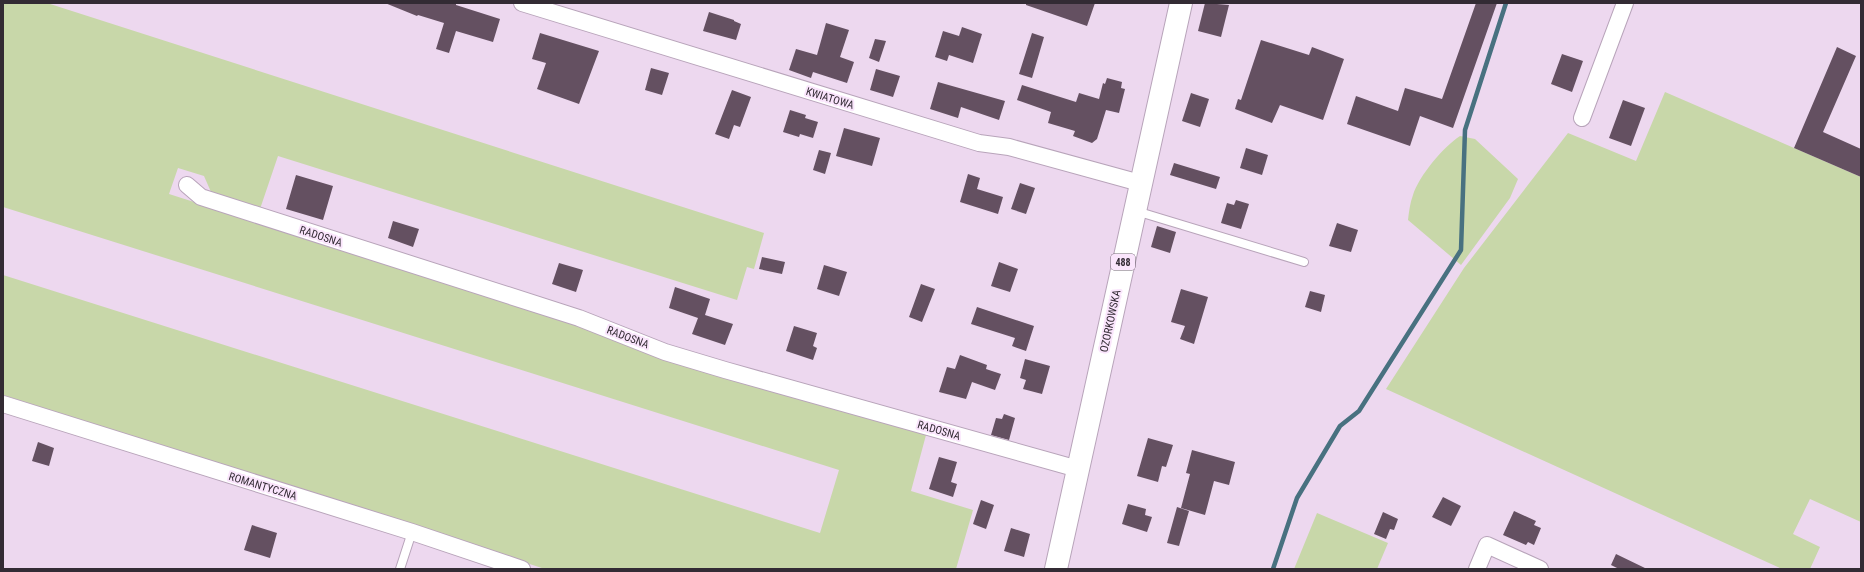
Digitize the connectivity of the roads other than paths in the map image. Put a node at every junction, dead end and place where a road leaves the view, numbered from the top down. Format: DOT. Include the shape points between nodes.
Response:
graph roads {
  1 [pos="522,3"];
  2 [pos="1181,3"];
  3 [pos="1625,3"];
  4 [pos="1582,118"];
  5 [pos="1140,183"];
  6 [pos="187,185"];
  7 [pos="1134,211"];
  8 [pos="1304,262"];
  9 [pos="3,404"];
  10 [pos="1078,469"];
  11 [pos="412,532"];
  12 [pos="400,569"];
  13 [pos="522,569"];
  14 [pos="1056,569"];
  15 [pos="1477,569"];
  16 [pos="1540,569"];
  1 -- 5 [label="street, KWIATOWA" via="979,143 1009,147"];
  2 -- 5 [label="main road, OZORKOWSKA / 488"];
  3 -- 4 [label="street"];
  5 -- 7 [label="main road, OZORKOWSKA / 488"];
  6 -- 10 [label="street, RADOSNA" via="201,197 578,318 673,354"];
  7 -- 8 [label="lane"];
  7 -- 10 [label="main road, OZORKOWSKA / 488"];
  9 -- 11 [label="street, ROMANTYCZNA"];
  10 -- 14 [label="main road, OZORKOWSKA / 488"];
  11 -- 12 [label="lane"];
  11 -- 13 [label="street, ROMANTYCZNA"];
  15 -- 16 [label="street" via="1487,545"];
}
